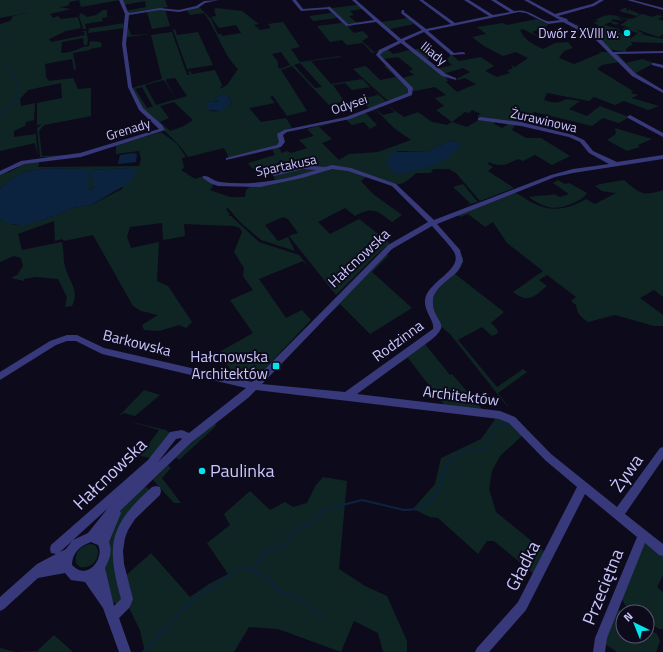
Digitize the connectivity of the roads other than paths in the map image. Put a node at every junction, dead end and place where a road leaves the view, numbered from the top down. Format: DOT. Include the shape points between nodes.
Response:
graph roads {
  1 [pos="121,0"];
  2 [pos="217,0"];
  3 [pos="294,0"];
  4 [pos="354,0"];
  5 [pos="421,0"];
  6 [pos="466,0"];
  7 [pos="493,0"];
  8 [pos="538,0"];
  9 [pos="602,0"];
  10 [pos="628,0"];
  11 [pos="648,0"];
  12 [pos="528,1"];
  13 [pos="642,4"];
  14 [pos="663,9"];
  15 [pos="403,11"];
  16 [pos="513,12"];
  17 [pos="127,14"];
  18 [pos="556,15"];
  19 [pos="493,17"];
  20 [pos="566,20"];
  21 [pos="377,21"];
  22 [pos="453,24"];
  23 [pos="424,31"];
  24 [pos="401,41"];
  25 [pos="612,52"];
  26 [pos="663,52"];
  27 [pos="463,53"];
  28 [pos="654,64"];
  29 [pos="663,67"];
  30 [pos="454,79"];
  31 [pos="660,88"];
  32 [pos="663,92"];
  33 [pos="630,117"];
  34 [pos="480,119"];
  35 [pos="663,136"];
  36 [pos="663,157"];
  37 [pos="228,159"];
  38 [pos="617,165"];
  39 [pos="326,169"];
  40 [pos="0,172"];
  41 [pos="274,174"];
  42 [pos="205,177"];
  43 [pos="433,223"];
  44 [pos="0,376"];
  45 [pos="254,386"];
  46 [pos="347,396"];
  47 [pos="189,439"];
  48 [pos="663,451"];
  49 [pos="583,487"];
  50 [pos="156,491"];
  51 [pos="120,506"];
  52 [pos="618,515"];
  53 [pos="643,535"];
  54 [pos="91,537"];
  55 [pos="103,542"];
  56 [pos="55,549"];
  57 [pos="663,551"];
  58 [pos="69,553"];
  59 [pos="67,567"];
  60 [pos="99,568"];
  61 [pos="87,576"];
  62 [pos="26,581"];
  63 [pos="0,605"];
  64 [pos="111,611"];
  65 [pos="125,652"];
  66 [pos="482,652"];
  67 [pos="599,652"];
  1 -- 17 [label="street"];
  2 -- 17 [label="street" via="179,11 160,9"];
  3 -- 21 [label="street" via="302,10 328,8 344,24"];
  4 -- 21 [label="street, Iliady"];
  5 -- 22 [label="street"];
  6 -- 19 [label="street"];
  7 -- 16 [label="street"];
  8 -- 12 [label="street"];
  9 -- 18 [label="street"];
  10 -- 13 [label="street"];
  11 -- 13 [label="street"];
  12 -- 18 [label="street"];
  13 -- 14 [label="street"];
  15 -- 23 [label="street"];
  16 -- 19 [label="street"];
  16 -- 20 [label="street" via="525,12 550,23"];
  17 -- 40 [label="street, Grenady" via="124,44 130,87 141,109 162,130 81,155 26,161"];
  18 -- 20 [label="street"];
  19 -- 22 [label="street"];
  20 -- 25 [label="street" via="597,38"];
  21 -- 24 [label="street, Iliady"];
  22 -- 23 [label="street"];
  23 -- 24 [label="street"];
  23 -- 27 [label="street" via="453,54"];
  24 -- 30 [label="street, Iliady" via="444,75"];
  24 -- 37 [label="street, Odysei" via="381,51 378,56 411,89 410,94 348,118 284,131 280,134 282,144 278,147"];
  25 -- 26 [label="street"];
  25 -- 31 [label="street" via="634,75"];
  28 -- 29 [label="street"];
  31 -- 32 [label="street"];
  33 -- 35 [label="street"];
  34 -- 38 [label="street, Żurawinowa" via="521,124 571,136 582,141 591,152"];
  36 -- 38 [label="street, Hałcnowska"];
  38 -- 43 [label="street, Hałcnowska" via="553,176"];
  39 -- 41 [label="street, Spartakusa" via="303,167"];
  39 -- 42 [label="street, Spartakusa" via="264,184 218,184"];
  39 -- 43 [label="street, Spartakusa" via="343,167 388,182"];
  43 -- 45 [label="street, Hałcnowska" via="408,235 386,250"];
  43 -- 46 [label="street, Rodzinna" via="454,245 460,256 458,266 435,287 429,297 428,310 438,329"];
  44 -- 45 [label="street, Barkowska" via="53,343 70,337 102,351"];
  45 -- 46 [label="street, Architektów"];
  45 -- 47 [label="street, Hałcnowska"];
  46 -- 49 [label="street, Architektów" via="506,417"];
  47 -- 51 [label="street, Hałcnowska"];
  47 -- 56 [label="street, Hałcnowska" via="182,434 173,436 147,466"];
  48 -- 52 [label="street, Żywa"];
  49 -- 52 [label="street, Architektów"];
  49 -- 66 [label="street, Gładka" via="522,606"];
  50 -- 64 [label="street" via="130,516 121,531 118,562 127,599 126,603"];
  51 -- 54 [label="street, Hałcnowska"];
  51 -- 55 [label="street, Hałcnowska"];
  52 -- 53 [label="street, Architektów"];
  53 -- 57 [label="street, Architektów"];
  53 -- 67 [label="street, Przeciętna" via="601,638"];
  54 -- 55 [label="street"];
  54 -- 58 [label="street" via="81,540"];
  55 -- 60 [label="street" via="106,551"];
  58 -- 59 [label="street"];
  58 -- 62 [label="street" via="50,562"];
  59 -- 61 [label="street" via="74,576"];
  59 -- 62 [label="street" via="42,571"];
  60 -- 61 [label="street"];
  60 -- 64 [label="street"];
  61 -- 64 [label="street"];
  62 -- 63 [label="street"];
  64 -- 65 [label="street"];
}
